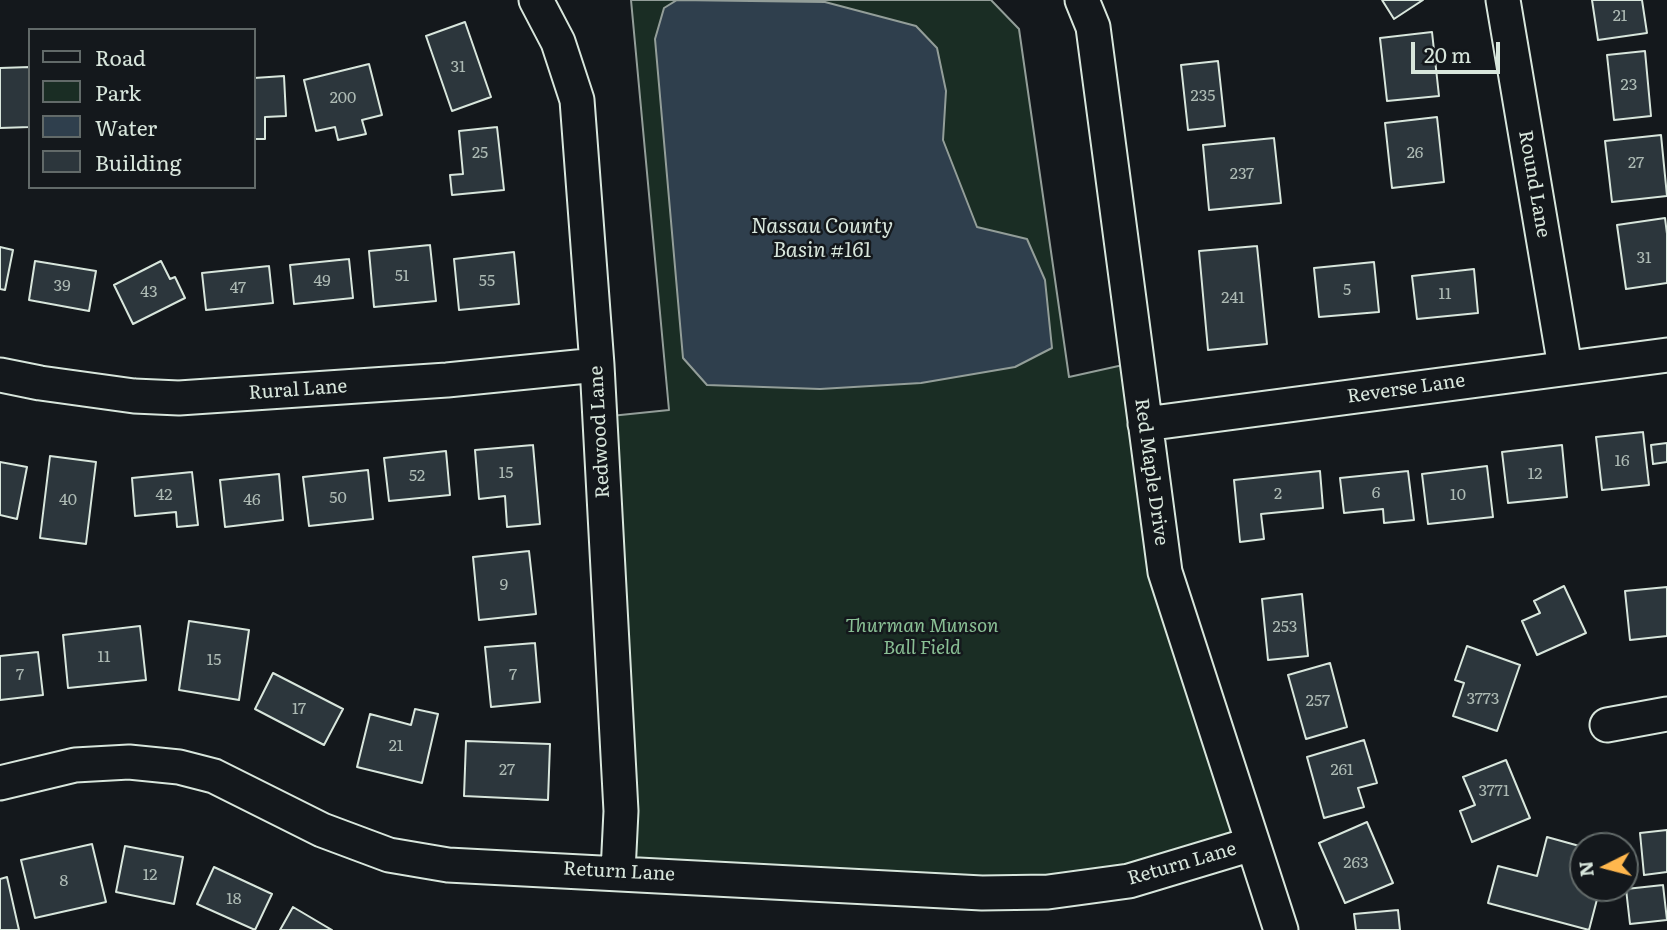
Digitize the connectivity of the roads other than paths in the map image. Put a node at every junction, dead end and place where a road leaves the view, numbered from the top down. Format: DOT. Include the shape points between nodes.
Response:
graph roads {
  1 [pos="536,0"];
  2 [pos="1082,0"];
  3 [pos="1503,0"];
  4 [pos="1667,355"];
  5 [pos="597,365"];
  6 [pos="1565,368"];
  7 [pos="0,374"];
  8 [pos="1144,424"];
  9 [pos="1667,714"];
  10 [pos="1607,725"];
  11 [pos="0,783"];
  12 [pos="1252,844"];
  13 [pos="618,872"];
  14 [pos="1281,930"];
  1 -- 5 [label="street, Redwood Lane" via="558,42 577,100"];
  2 -- 8 [label="street, Red Maple Drive" via="1093,27"];
  3 -- 6 [label="street, Round Lane"];
  4 -- 6 [label="street, Reverse Lane"];
  5 -- 7 [label="street, Rural Lane" via="447,380 179,397 134,396"];
  5 -- 13 [label="street, Redwood Lane" via="621,811"];
  6 -- 8 [label="street, Reverse Lane"];
  8 -- 12 [label="street, Red Maple Drive" via="1165,572"];
  9 -- 10 [label="street"];
  11 -- 13 [label="street, Return Lane" via="75,765 129,761 180,767 214,776 322,830 389,855 448,865"];
  12 -- 13 [label="street, Return Lane" via="1129,881 1048,892 982,893"];
  12 -- 14 [label="street, Red Maple Drive"];
}
